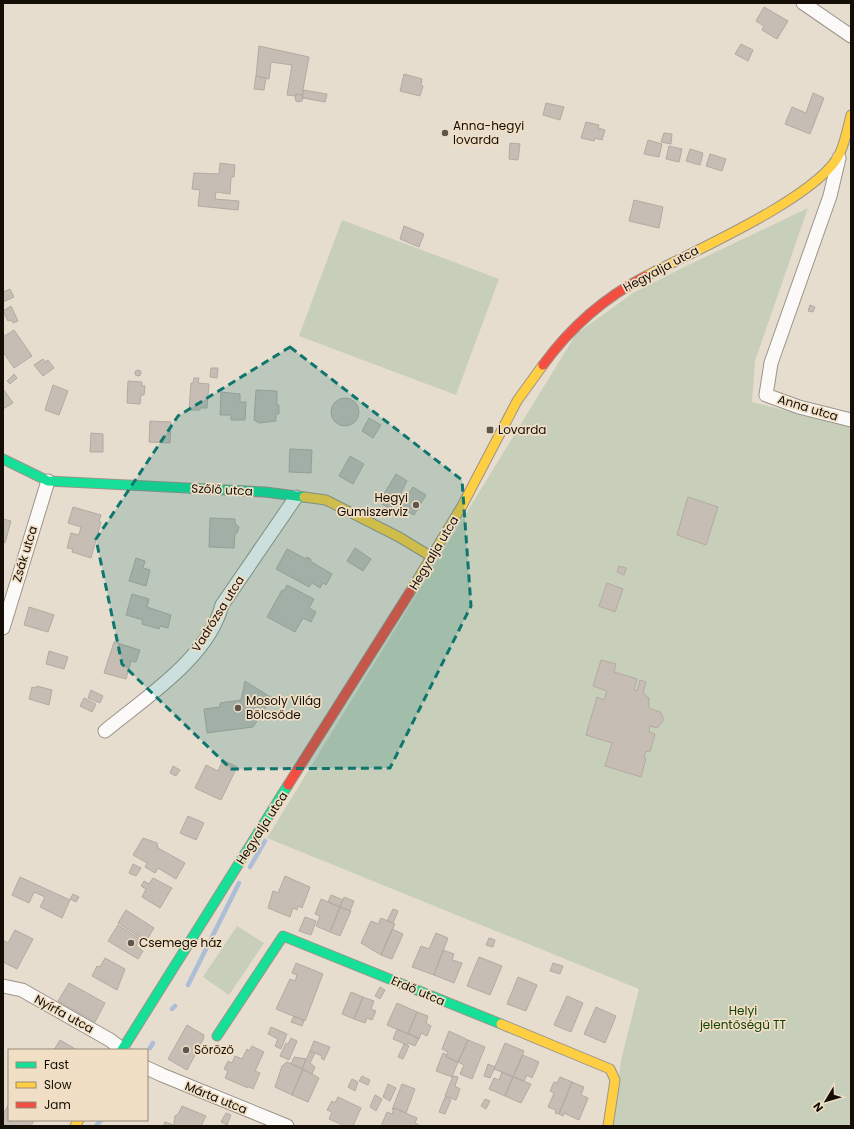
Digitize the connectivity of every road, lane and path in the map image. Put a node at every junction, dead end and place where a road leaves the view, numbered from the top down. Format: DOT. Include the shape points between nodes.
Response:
graph roads {
  1 [pos="803,3"];
  2 [pos="851,36"];
  3 [pos="851,115"];
  4 [pos="840,154"];
  5 [pos="851,420"];
  6 [pos="3,459"];
  7 [pos="48,481"];
  8 [pos="296,497"];
  9 [pos="432,558"];
  10 [pos="3,628"];
  11 [pos="105,732"];
  12 [pos="3,986"];
  13 [pos="217,1036"];
  14 [pos="122,1049"];
  15 [pos="124,1049"];
  16 [pos="148,1068"];
  17 [pos="286,1126"];
  18 [pos="608,1126"];
  1 -- 2 [label="street"];
  3 -- 4 [label="street"];
  4 -- 5 [label="street, Anna utca" via="830,196 771,363 766,395 799,407"];
  4 -- 9 [label="street, Hegyalja utca" via="823,175 783,205 634,282 579,323 556,347 517,401"];
  6 -- 7 [label="street, Szőlő utca"];
  7 -- 8 [label="street, Szőlő utca" via="265,492"];
  7 -- 10 [label="street, Zsák utca"];
  8 -- 9 [label="street, Szőlő utca" via="326,500 399,537"];
  8 -- 11 [label="street, Vadrózsa utca" via="222,605 218,619 186,664"];
  9 -- 15 [label="street, Hegyalja utca"];
  12 -- 14 [label="street, Nyírfa utca" via="22,990"];
  13 -- 18 [label="street, Erdő utca" via="280,940 283,936 288,937 610,1069 615,1080"];
  16 -- 17 [label="street, Márta utca"];
}
